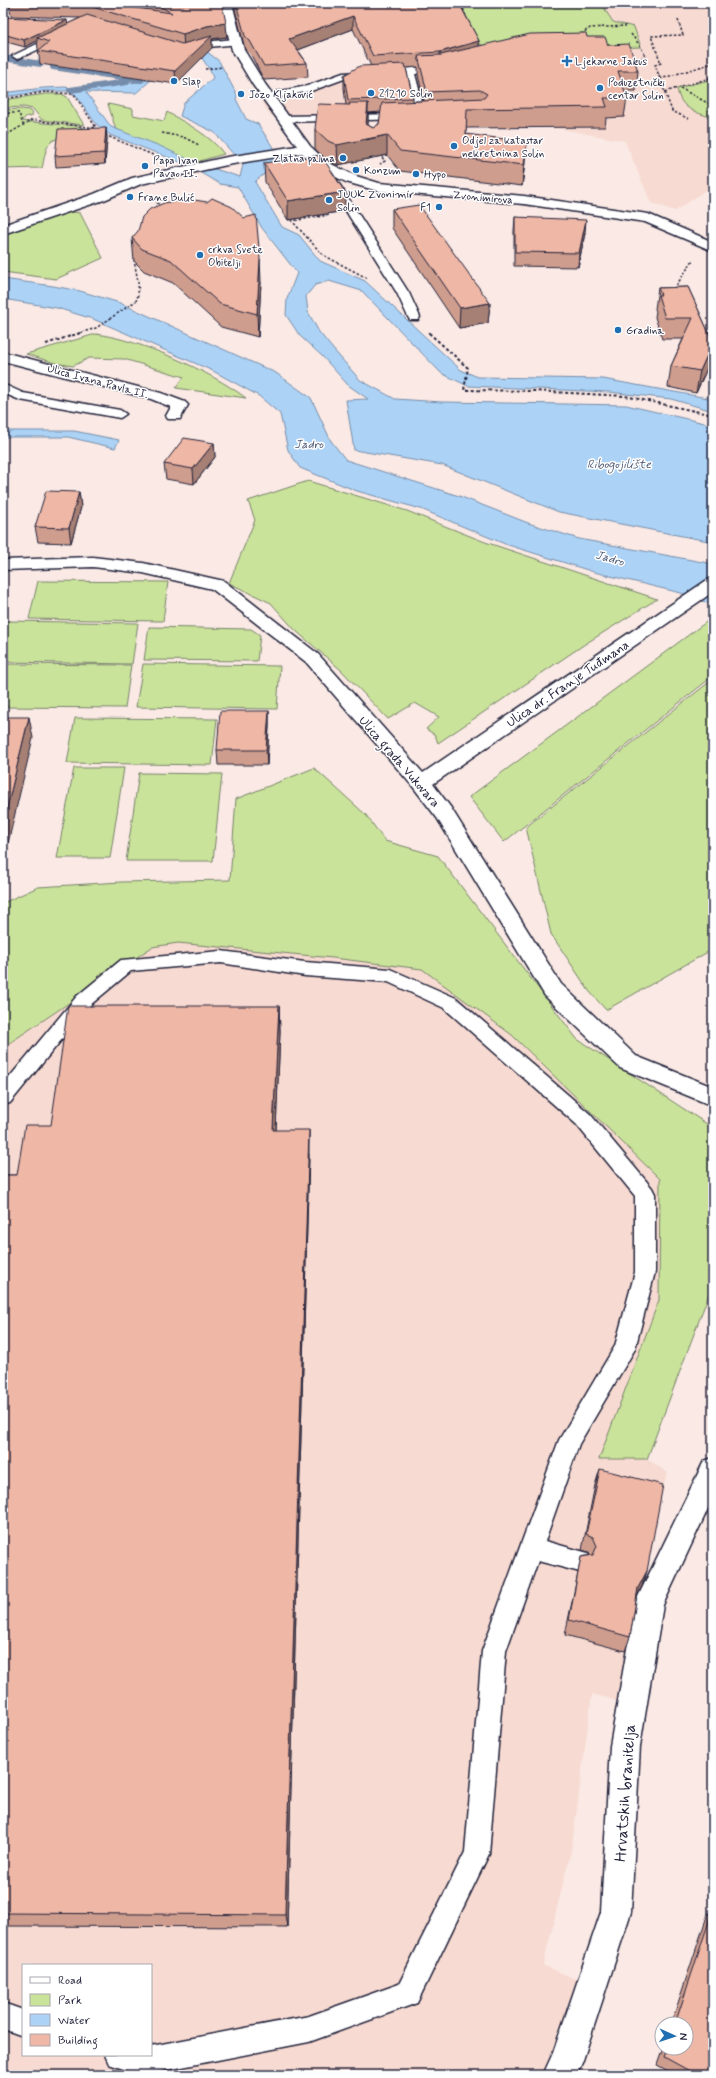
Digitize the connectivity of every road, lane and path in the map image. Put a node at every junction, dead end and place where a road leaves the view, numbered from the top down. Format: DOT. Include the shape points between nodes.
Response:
graph roads {
  1 [pos="457,3"];
  2 [pos="230,5"];
  3 [pos="678,20"];
  4 [pos="468,21"];
  5 [pos="626,26"];
  6 [pos="66,33"];
  7 [pos="631,34"];
  8 [pos="576,37"];
  9 [pos="235,42"];
  10 [pos="186,52"];
  11 [pos="17,56"];
  12 [pos="625,58"];
  13 [pos="713,63"];
  14 [pos="454,66"];
  15 [pos="224,67"];
  16 [pos="208,69"];
  17 [pos="410,72"];
  18 [pos="713,77"];
  19 [pos="660,79"];
  20 [pos="680,88"];
  21 [pos="665,92"];
  22 [pos="266,97"];
  23 [pos="3,99"];
  24 [pos="713,106"];
  25 [pos="3,113"];
  26 [pos="376,118"];
  27 [pos="283,119"];
  28 [pos="689,119"];
  29 [pos="23,125"];
  30 [pos="96,128"];
  31 [pos="374,131"];
  32 [pos="162,133"];
  33 [pos="3,137"];
  34 [pos="201,147"];
  35 [pos="305,149"];
  36 [pos="154,156"];
  37 [pos="322,165"];
  38 [pos="137,181"];
  39 [pos="163,209"];
  40 [pos="354,212"];
  41 [pos="3,230"];
  42 [pos="135,243"];
  43 [pos="708,245"];
  44 [pos="372,280"];
  45 [pos="674,290"];
  46 [pos="414,317"];
  47 [pos="4,356"];
  48 [pos="3,388"];
  49 [pos="120,414"];
  50 [pos="713,415"];
  51 [pos="174,416"];
  52 [pos="3,565"];
  53 [pos="713,584"];
  54 [pos="421,783"];
  55 [pos="713,1097"];
  56 [pos="3,1098"];
  57 [pos="713,1470"];
  58 [pos="531,1548"];
  59 [pos="580,1561"];
  60 [pos="3,2016"];
  61 [pos="22,2023"];
  62 [pos="121,2056"];
  63 [pos="559,2075"];
  1 -- 4 [label="path" via="463,8"];
  2 -- 9 [label="street, Zvonimirova"];
  3 -- 19 [label="path" via="684,35 651,36 661,62 655,65"];
  5 -- 8 [label="path" via="590,28"];
  6 -- 11 [label="lane"];
  7 -- 12 [label="path" via="646,58"];
  9 -- 10 [label="lane" via="207,44"];
  9 -- 22 [label="street, Zvonimirova"];
  13 -- 19 [label="path"];
  14 -- 17 [label="lane" via="440,70"];
  15 -- 16 [label="path"];
  17 -- 22 [label="lane" via="343,76 310,88"];
  17 -- 26 [label="lane" via="425,116"];
  18 -- 20 [label="path"];
  19 -- 21 [label="path"];
  20 -- 21 [label="path"];
  20 -- 24 [label="path"];
  21 -- 28 [label="path" via="672,111"];
  22 -- 27 [label="street, Zvonimirova"];
  23 -- 30 [label="path" via="46,92 74,94"];
  25 -- 29 [label="path" via="19,112"];
  26 -- 27 [label="lane"];
  26 -- 31 [label="lane"];
  27 -- 35 [label="street, Zvonimirova"];
  29 -- 30 [label="path" via="32,120"];
  29 -- 33 [label="path"];
  30 -- 36 [label="path" via="108,137"];
  32 -- 34 [label="path" via="183,137"];
  35 -- 37 [label="street, Zvonimirova"];
  35 -- 38 [label="street" via="227,161"];
  37 -- 40 [label="lane"];
  37 -- 43 [label="street, Zvonimirova" via="351,179 378,187 524,200 648,218"];
  38 -- 39 [label="path"];
  38 -- 41 [label="street"];
  40 -- 44 [label="path" via="292,221 323,255"];
  40 -- 46 [label="lane" via="403,293"];
  42 -- 47 [label="path" via="133,267 140,289 136,301 96,328"];
  43 -- 45 [label="path"];
  46 -- 50 [label="path" via="468,368 464,390 625,396"];
  47 -- 51 [label="street, Ulica Ivana Pavla II." via="156,396 180,405"];
  48 -- 49 [label="lane" via="20,396"];
  52 -- 54 [label="street, Ulica grada Vukovara" via="93,562 143,568 218,585 312,658"];
  53 -- 54 [label="street, Ulica dr. Franje Tuđmana"];
  54 -- 55 [label="street, Ulica grada Vukovara" via="444,813 553,990 628,1062"];
  56 -- 58 [label="lane" via="83,1001 127,966 221,957 305,969 390,976 450,1003 583,1118 645,1194 645,1272 625,1349 570,1440"];
  57 -- 63 [label="street, Hrvatskih branitelja" via="651,1580 625,1746 616,1912 567,2060"];
  58 -- 59 [label="lane"];
  58 -- 62 [label="lane" via="494,1651 476,1854 408,1994 309,2030 139,2062"];
  60 -- 61 [label="lane"];
}
